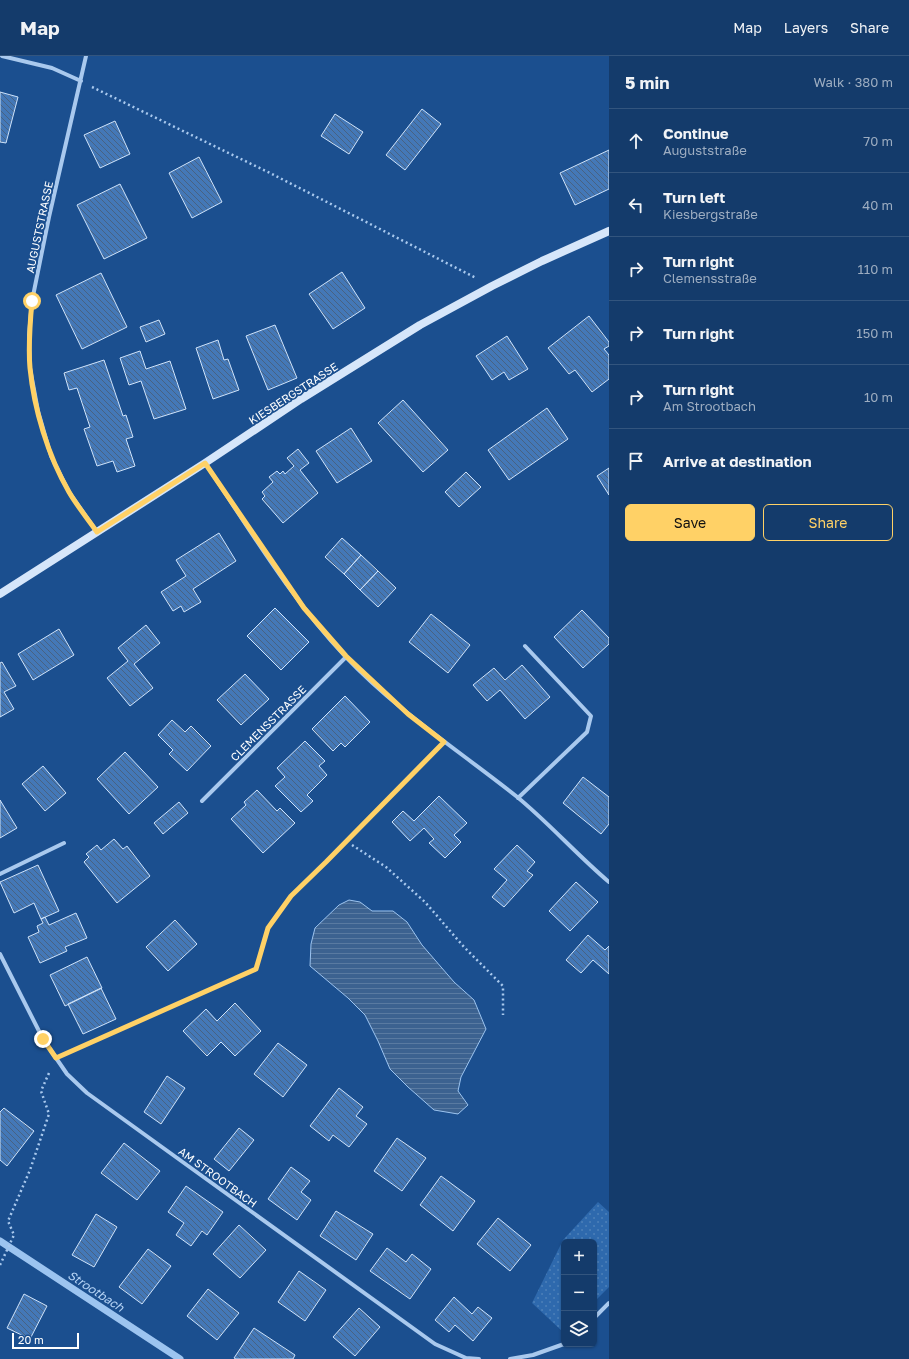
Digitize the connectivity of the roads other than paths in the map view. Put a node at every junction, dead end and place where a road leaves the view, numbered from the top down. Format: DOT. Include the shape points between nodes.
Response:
graph roads {
  1 [pos="2,56"];
  2 [pos="86,56"];
  3 [pos="81,81"];
  4 [pos="609,231"];
  5 [pos="205,463"];
  6 [pos="97,532"];
  7 [pos="0,594"];
  8 [pos="525,646"];
  9 [pos="346,656"];
  10 [pos="518,798"];
  11 [pos="202,801"];
  12 [pos="64,843"];
  13 [pos="0,874"];
  14 [pos="609,882"];
  15 [pos="0,954"];
  16 [pos="609,1303"];
  17 [pos="597,1315"];
  18 [pos="561,1345"];
  19 [pos="479,1359"];
  20 [pos="510,1359"];
  1 -- 3 [label="street" via="52,68"];
  2 -- 3 [label="street, AUGUSTSTRASSE"];
  3 -- 6 [label="street, AUGUSTSTRASSE" via="32,301 30,368 38,411 51,456 69,492"];
  4 -- 5 [label="street, KIESBERGSTRASSE" via="542,261 420,325 301,399"];
  5 -- 6 [label="street, KIESBERGSTRASSE"];
  5 -- 9 [label="street" via="304,608"];
  6 -- 7 [label="street, KIESBERGSTRASSE"];
  8 -- 10 [label="street" via="591,716 587,732"];
  9 -- 10 [label="street" via="408,714"];
  9 -- 11 [label="street, CLEMENSSTRASSE"];
  10 -- 14 [label="street"];
  12 -- 13 [label="street"];
  15 -- 19 [label="street, AM STROOTBACH" via="43,1039 67,1074 87,1093 435,1344 466,1358"];
  16 -- 17 [label="street"];
  18 -- 20 [label="street" via="533,1355"];
}
